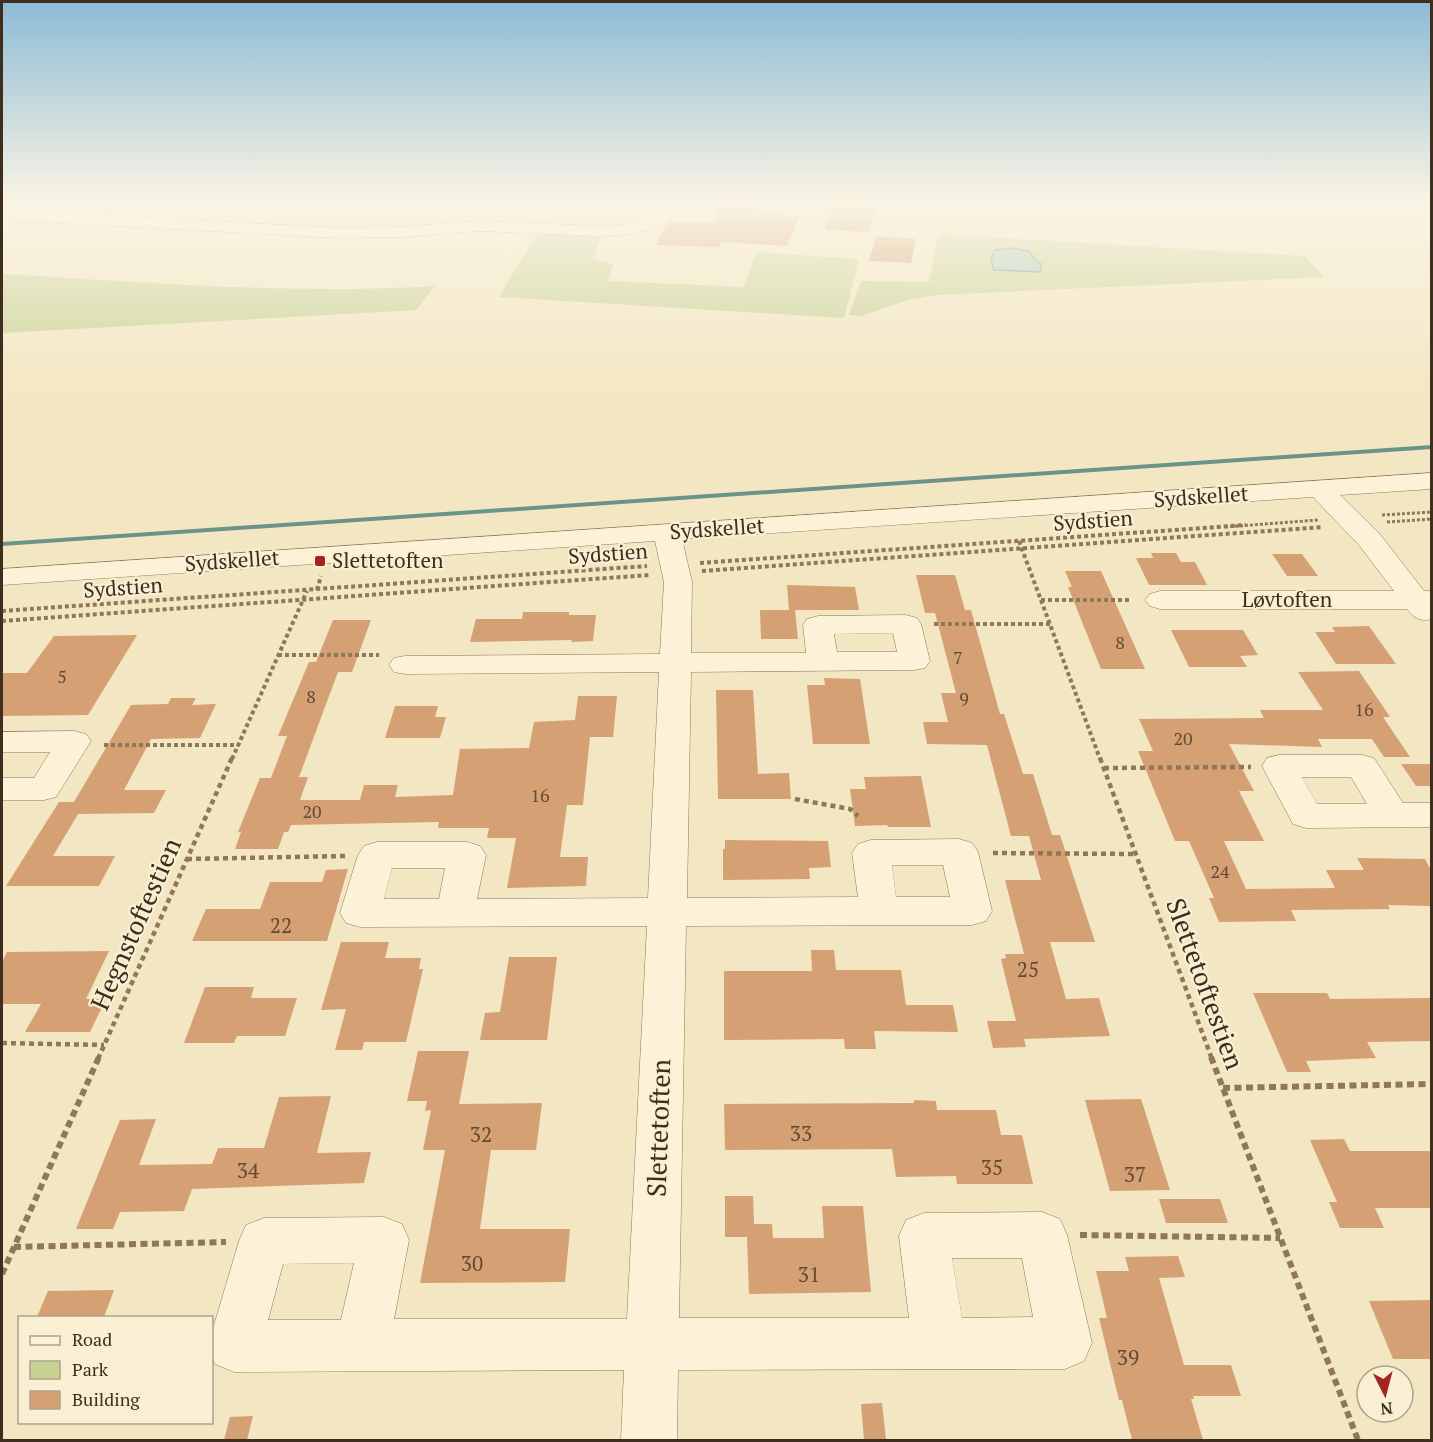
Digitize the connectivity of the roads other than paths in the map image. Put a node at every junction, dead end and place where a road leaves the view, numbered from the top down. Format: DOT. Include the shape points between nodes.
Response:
graph roads {
  1 [pos="1431,482"];
  2 [pos="1320,489"];
  3 [pos="673,557"];
  4 [pos="2,577"];
  5 [pos="1160,600"];
  6 [pos="1426,607"];
  7 [pos="906,624"];
  8 [pos="673,663"];
  9 [pos="405,665"];
  10 [pos="2,742"];
  11 [pos="2,789"];
  12 [pos="1392,815"];
  13 [pos="1431,815"];
  14 [pos="666,912"];
  15 [pos="879,912"];
  16 [pos="454,913"];
  17 [pos="939,1343"];
  18 [pos="652,1344"];
  19 [pos="362,1345"];
  20 [pos="649,1440"];
  1 -- 2 [label="street, Sydskellet"];
  2 -- 3 [label="street, Sydskellet"];
  2 -- 6 [label="street, Løvtoften"];
  3 -- 4 [label="street, Sydskellet"];
  3 -- 8 [label="street, Slettetoften" via="678,582"];
  5 -- 6 [label="street, Løvtoften"];
  7 -- 8 [label="street" via="914,661"];
  8 -- 9 [label="street"];
  8 -- 14 [label="street, Slettetoften"];
  10 -- 11 [label="street" via="74,741 44,789"];
  12 -- 12 [label="street" via="1306,816 1279,766 1362,766"];
  12 -- 13 [label="street"];
  14 -- 15 [label="street"];
  14 -- 16 [label="street"];
  14 -- 18 [label="street, Slettetoften"];
  15 -- 15 [label="street" via="871,853 959,852 972,911"];
  16 -- 16 [label="street" via="360,913 377,855 467,855"];
  17 -- 17 [label="street" via="924,1236 1041,1235 1065,1343"];
  17 -- 18 [label="street"];
  18 -- 19 [label="street"];
  18 -- 20 [label="street, Slettetoften"];
  19 -- 19 [label="street" via="234,1346 264,1241 384,1240"];
}
